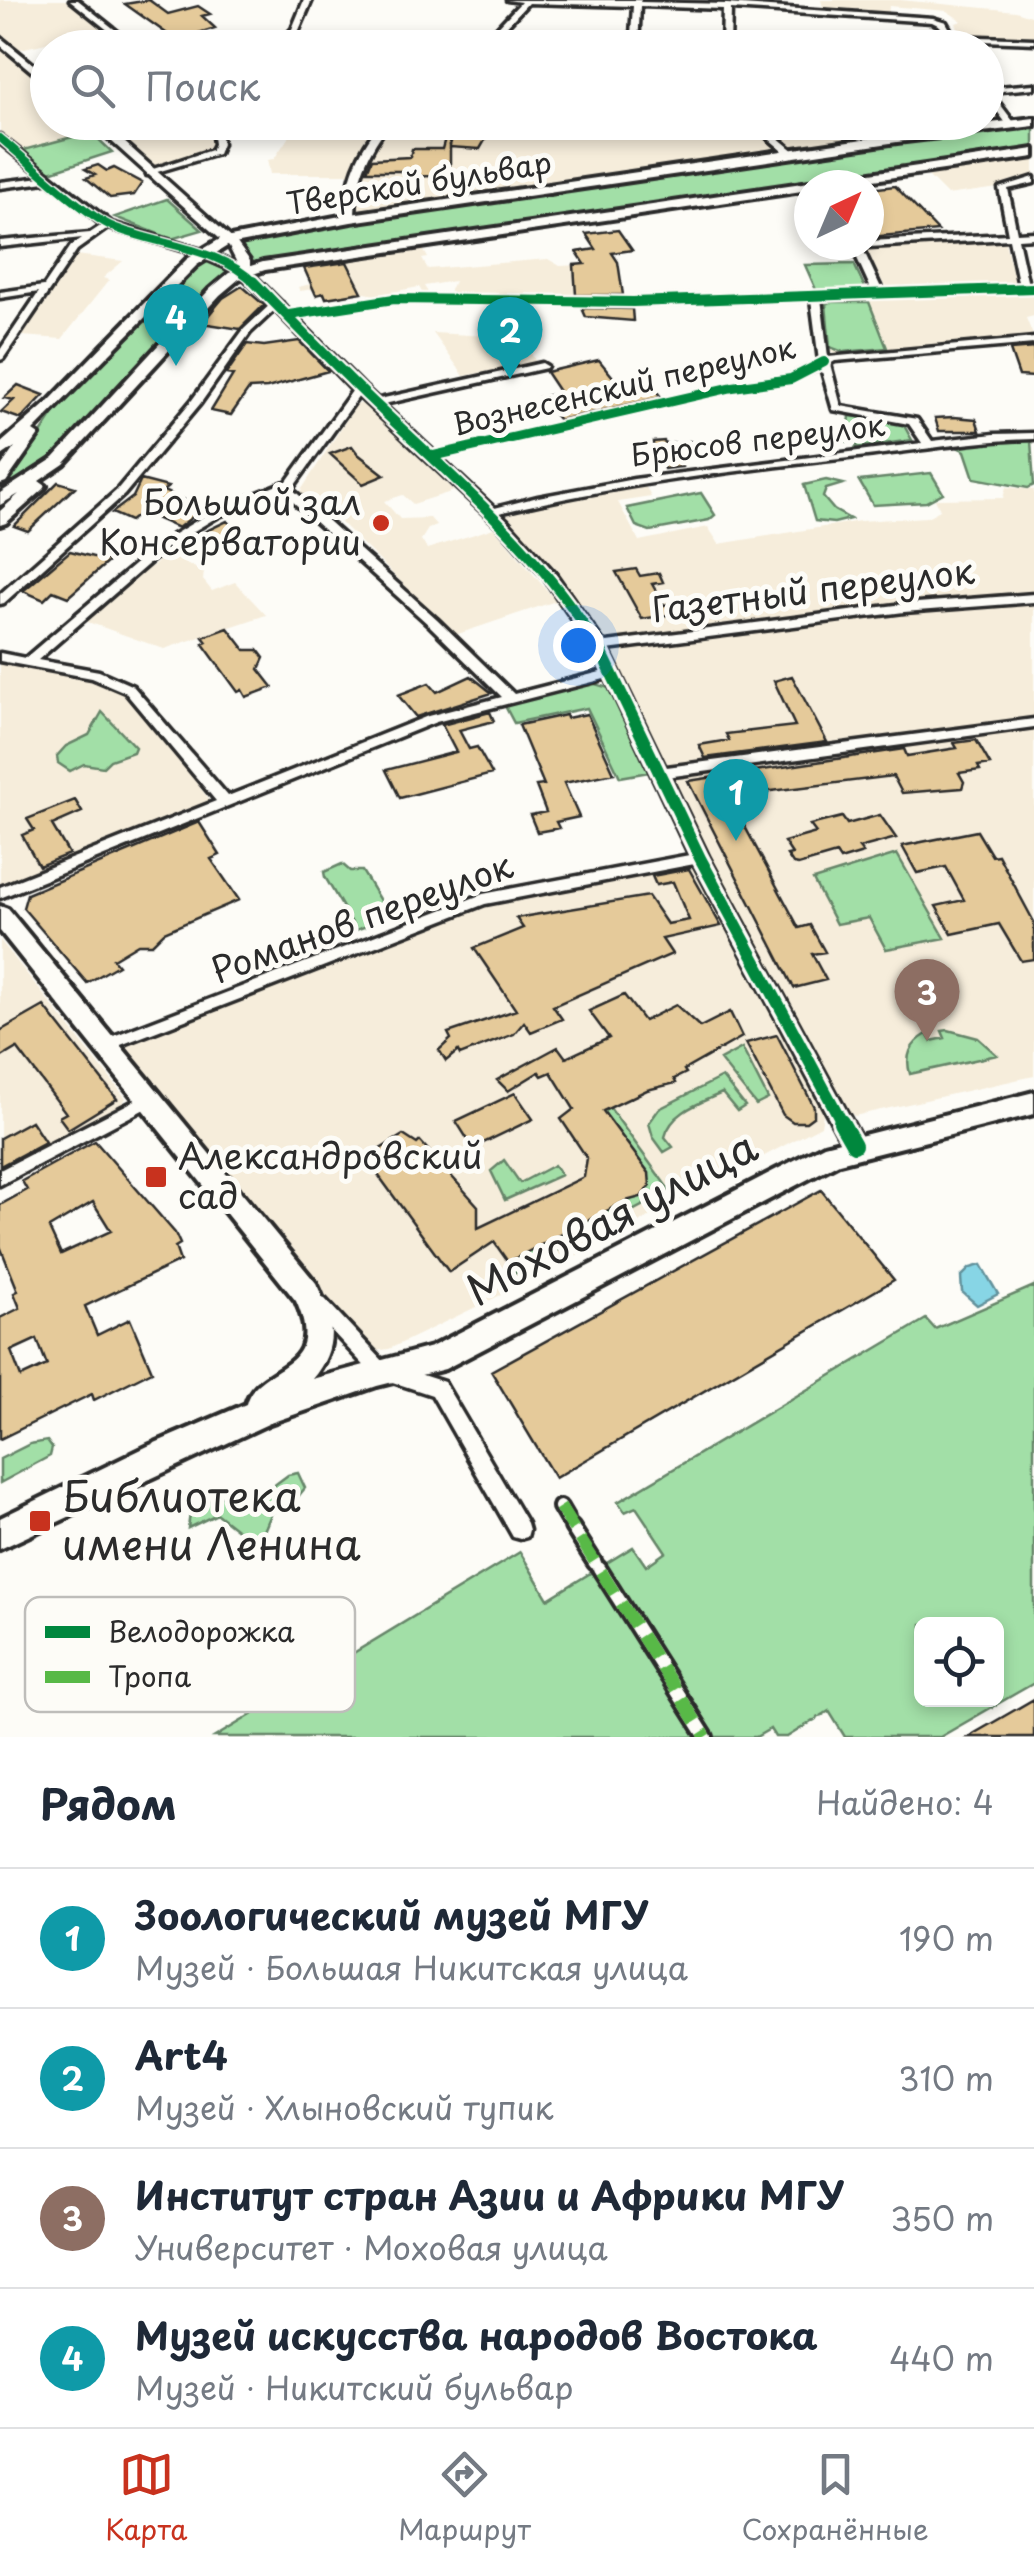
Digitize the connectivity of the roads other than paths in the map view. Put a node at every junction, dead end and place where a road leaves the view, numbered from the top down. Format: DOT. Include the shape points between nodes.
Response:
graph roads {
  1 [pos="74,0"];
  2 [pos="308,0"];
  3 [pos="511,0"];
  4 [pos="817,0"];
  5 [pos="527,1"];
  6 [pos="637,3"];
  7 [pos="727,6"];
  8 [pos="818,12"];
  9 [pos="112,30"];
  10 [pos="295,30"];
  11 [pos="498,30"];
  12 [pos="635,30"];
  13 [pos="726,30"];
  14 [pos="947,30"];
  15 [pos="0,40"];
  16 [pos="1034,40"];
  17 [pos="1004,42"];
  18 [pos="30,66"];
  19 [pos="1034,86"];
  20 [pos="1004,89"];
  21 [pos="1004,115"];
  22 [pos="1034,122"];
  23 [pos="1012,125"];
  24 [pos="1004,126"];
  25 [pos="0,138"];
  26 [pos="115,140"];
  27 [pos="217,140"];
  28 [pos="373,140"];
  29 [pos="775,140"];
  30 [pos="898,140"];
  31 [pos="1034,153"];
  32 [pos="792,154"];
  33 [pos="150,173"];
  34 [pos="884,175"];
  35 [pos="50,179"];
  36 [pos="1034,180"];
  37 [pos="0,184"];
  38 [pos="794,188"];
  39 [pos="351,218"];
  40 [pos="108,225"];
  41 [pos="88,235"];
  42 [pos="1010,236"];
  43 [pos="1034,236"];
  44 [pos="228,241"];
  45 [pos="884,243"];
  46 [pos="0,244"];
  47 [pos="202,253"];
  48 [pos="863,260"];
  49 [pos="244,272"];
  50 [pos="48,288"];
  51 [pos="1029,288"];
  52 [pos="0,294"];
  53 [pos="879,295"];
  54 [pos="816,297"];
  55 [pos="277,304"];
  56 [pos="288,315"];
  57 [pos="1034,341"];
  58 [pos="0,357"];
  59 [pos="824,362"];
  60 [pos="542,366"];
  61 [pos="359,389"];
  62 [pos="374,403"];
  63 [pos="52,405"];
  64 [pos="1034,436"];
  65 [pos="928,444"];
  66 [pos="0,452"];
  67 [pos="433,456"];
  68 [pos="0,480"];
  69 [pos="283,487"];
  70 [pos="3,509"];
  71 [pos="490,512"];
  72 [pos="1034,598"];
  73 [pos="0,600"];
  74 [pos="598,647"];
  75 [pos="0,657"];
  76 [pos="29,662"];
  77 [pos="612,673"];
  78 [pos="510,697"];
  79 [pos="1034,723"];
  80 [pos="659,772"];
  81 [pos="224,802"];
  82 [pos="700,858"];
  83 [pos="0,893"];
  84 [pos="0,915"];
  85 [pos="108,1044"];
  86 [pos="151,1098"];
  87 [pos="1034,1103"];
  88 [pos="854,1145"];
  89 [pos="0,1178"];
  90 [pos="306,1292"];
  91 [pos="380,1370"];
  92 [pos="232,1421"];
  93 [pos="567,1517"];
  94 [pos="520,1530"];
  95 [pos="0,1534"];
  96 [pos="706,1737"];
  1 -- 9 [label="street"];
  2 -- 10 [label="street"];
  3 -- 5 [label="street"];
  4 -- 8 [label="street"];
  5 -- 6 [label="street"];
  5 -- 11 [label="street"];
  6 -- 7 [label="street"];
  6 -- 12 [label="street"];
  7 -- 8 [label="street"];
  7 -- 13 [label="street"];
  8 -- 14 [label="street" via="943,24"];
  15 -- 18 [label="street"];
  16 -- 17 [label="street"];
  19 -- 20 [label="street"];
  21 -- 23 [label="street"];
  22 -- 23 [label="main road, Тверской бульвар"];
  23 -- 24 [label="main road, Тверской бульвар"];
  25 -- 35 [label="street"];
  26 -- 33 [label="street"];
  27 -- 33 [label="street" via="215,152"];
  28 -- 39 [label="street" via="351,194"];
  29 -- 32 [label="street"];
  30 -- 32 [label="main road, Тверской бульвар"];
  31 -- 34 [label="main road, Тверской бульвар"];
  32 -- 39 [label="main road, Тверской бульвар"];
  33 -- 44 [label="street"];
  35 -- 37 [label="street"];
  35 -- 40 [label="street"];
  36 -- 42 [label="street" via="1003,186"];
  38 -- 49 [label="main road, Тверской бульвар"];
  39 -- 44 [label="main road, Тверской бульвар"];
  40 -- 41 [label="street"];
  40 -- 47 [label="street"];
  41 -- 46 [label="street"];
  41 -- 50 [label="street"];
  42 -- 43 [label="street"];
  42 -- 45 [label="street"];
  42 -- 51 [label="street"];
  44 -- 47 [label="main road, Тверской бульвар"];
  44 -- 49 [label="street" via="243,258"];
  47 -- 49 [label="street"];
  47 -- 63 [label="main road"];
  48 -- 53 [label="street"];
  49 -- 55 [label="street"];
  49 -- 70 [label="main road, Тверской бульвар" via="215,292 59,462"];
  50 -- 52 [label="street"];
  50 -- 58 [label="street"];
  51 -- 53 [label="street"];
  53 -- 54 [label="street"];
  54 -- 56 [label="street" via="394,300"];
  54 -- 59 [label="street"];
  55 -- 56 [label="street"];
  55 -- 73 [label="street" via="247,331 120,493"];
  56 -- 61 [label="street"];
  57 -- 59 [label="street, Вознесенский переулок"];
  59 -- 65 [label="street" via="839,409 913,421"];
  59 -- 67 [label="street, Вознесенский переулок" via="791,379"];
  60 -- 62 [label="street"];
  61 -- 62 [label="street"];
  61 -- 69 [label="street"];
  62 -- 67 [label="street"];
  63 -- 66 [label="main road"];
  63 -- 68 [label="main road"];
  64 -- 65 [label="street, Брюсов переулок"];
  65 -- 71 [label="street, Брюсов переулок" via="612,484"];
  67 -- 71 [label="street"];
  69 -- 76 [label="street" via="172,539"];
  69 -- 78 [label="street"];
  71 -- 74 [label="street" via="568,598"];
  72 -- 74 [label="street, Газетный переулок"];
  74 -- 77 [label="street"];
  75 -- 76 [label="street"];
  76 -- 81 [label="street" via="94,674 129,690"];
  77 -- 78 [label="street"];
  77 -- 80 [label="street"];
  78 -- 81 [label="street" via="415,725"];
  79 -- 80 [label="street"];
  80 -- 82 [label="street"];
  81 -- 83 [label="street"];
  82 -- 85 [label="street, Романов переулок" via="493,896"];
  82 -- 88 [label="street"];
  84 -- 85 [label="main road"];
  85 -- 86 [label="main road"];
  86 -- 89 [label="street"];
  86 -- 90 [label="main road"];
  87 -- 88 [label="main road, Моховая улица"];
  88 -- 91 [label="main road, Моховая улица" via="434,1359"];
  90 -- 91 [label="street"];
  90 -- 92 [label="main road, Моховая улица" via="318,1312 322,1340 301,1371"];
  91 -- 92 [label="main road, Моховая улица"];
  91 -- 94 [label="street" via="438,1388"];
  92 -- 95 [label="main road, Моховая улица"];
  93 -- 96 [label="street"];
}
